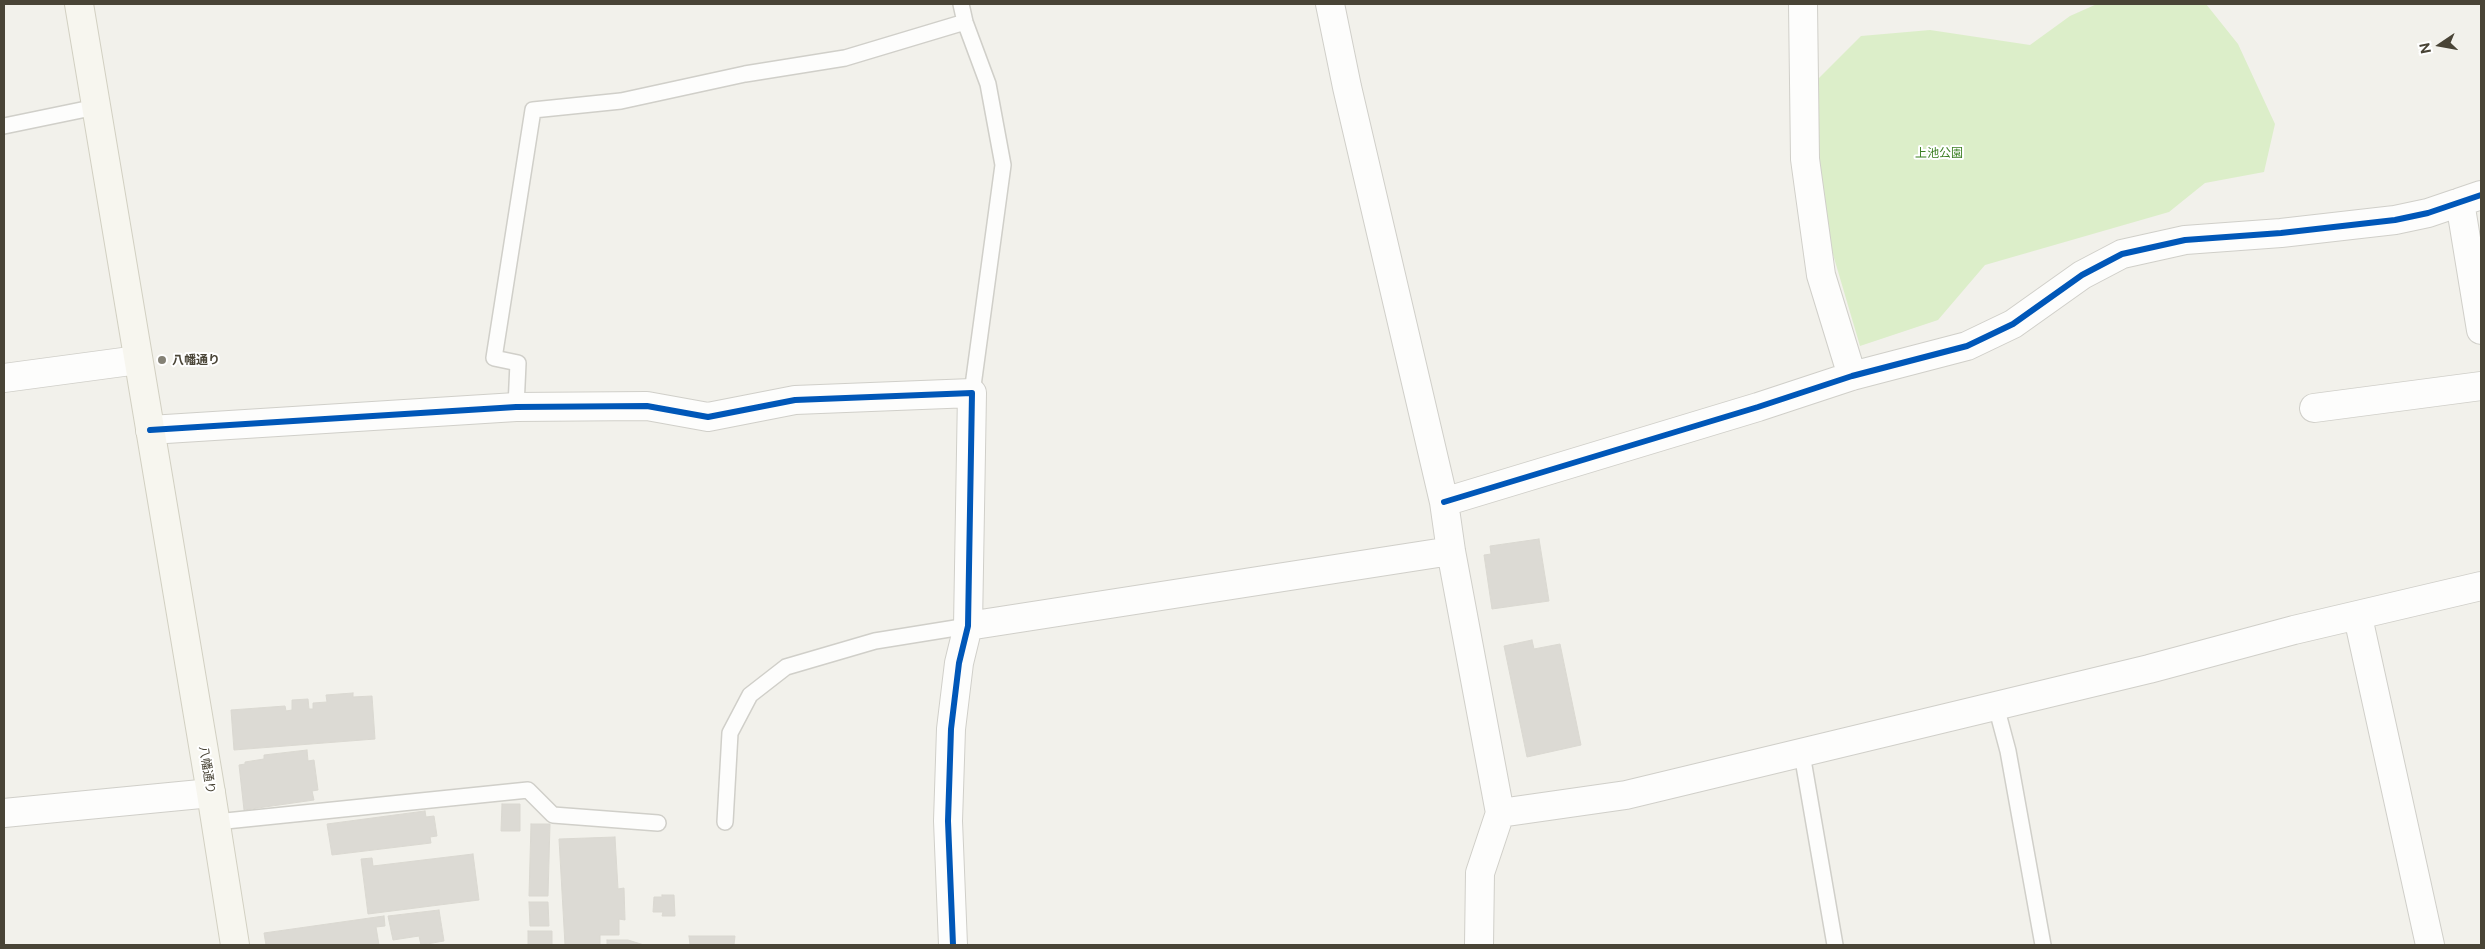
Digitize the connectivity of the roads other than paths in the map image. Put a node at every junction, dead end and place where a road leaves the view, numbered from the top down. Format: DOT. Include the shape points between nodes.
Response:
graph roads {
  1 [pos="79,4"];
  2 [pos="962,4"];
  3 [pos="1330,4"];
  4 [pos="1803,4"];
  5 [pos="966,22"];
  6 [pos="96,107"];
  7 [pos="4,126"];
  8 [pos="2471,198"];
  9 [pos="2481,330"];
  10 [pos="138,360"];
  11 [pos="1852,376"];
  12 [pos="4,378"];
  13 [pos="2481,386"];
  14 [pos="972,393"];
  15 [pos="516,407"];
  16 [pos="2314,408"];
  17 [pos="150,430"];
  18 [pos="1444,502"];
  19 [pos="1451,552"];
  20 [pos="2481,586"];
  21 [pos="2358,617"];
  22 [pos="968,626"];
  23 [pos="1996,706"];
  24 [pos="1802,754"];
  25 [pos="211,793"];
  26 [pos="1500,812"];
  27 [pos="4,813"];
  28 [pos="216,822"];
  29 [pos="725,822"];
  30 [pos="658,823"];
  31 [pos="235,945"];
  32 [pos="953,945"];
  33 [pos="1479,945"];
  34 [pos="1835,945"];
  35 [pos="2043,945"];
  36 [pos="2430,945"];
  1 -- 6 [label="street, 八幡通り"];
  2 -- 5 [label="lane"];
  3 -- 18 [label="street"];
  4 -- 11 [label="street" via="1806,169 1820,275"];
  5 -- 14 [label="lane" via="988,84 1003,165"];
  5 -- 15 [label="lane" via="844,58 745,74 621,101 533,110 494,358 518,363"];
  6 -- 7 [label="lane"];
  6 -- 10 [label="street, 八幡通り"];
  8 -- 9 [label="street"];
  8 -- 11 [label="street" via="2428,213 2394,220 2185,240 2122,254 2082,275 2013,324 1967,346"];
  10 -- 12 [label="street"];
  10 -- 17 [label="street, 八幡通り"];
  11 -- 18 [label="street"];
  13 -- 16 [label="street"];
  14 -- 15 [label="street" via="795,400 708,417 647,406"];
  14 -- 22 [label="street"];
  15 -- 17 [label="street"];
  17 -- 25 [label="street, 八幡通り"];
  18 -- 19 [label="street"];
  19 -- 22 [label="street"];
  19 -- 26 [label="street"];
  20 -- 21 [label="street"];
  21 -- 23 [label="street" via="2294,630"];
  21 -- 36 [label="street"];
  22 -- 29 [label="lane" via="875,641 786,667 750,696 730,732"];
  22 -- 32 [label="street" via="959,664 951,729 948,821"];
  23 -- 24 [label="street"];
  23 -- 35 [label="lane" via="2008,751"];
  24 -- 26 [label="street" via="1626,795"];
  24 -- 34 [label="lane"];
  25 -- 27 [label="street"];
  25 -- 28 [label="street, 八幡通り"];
  26 -- 33 [label="street" via="1480,873"];
  28 -- 30 [label="lane" via="528,790 553,815"];
  28 -- 31 [label="street, 八幡通り"];
}
